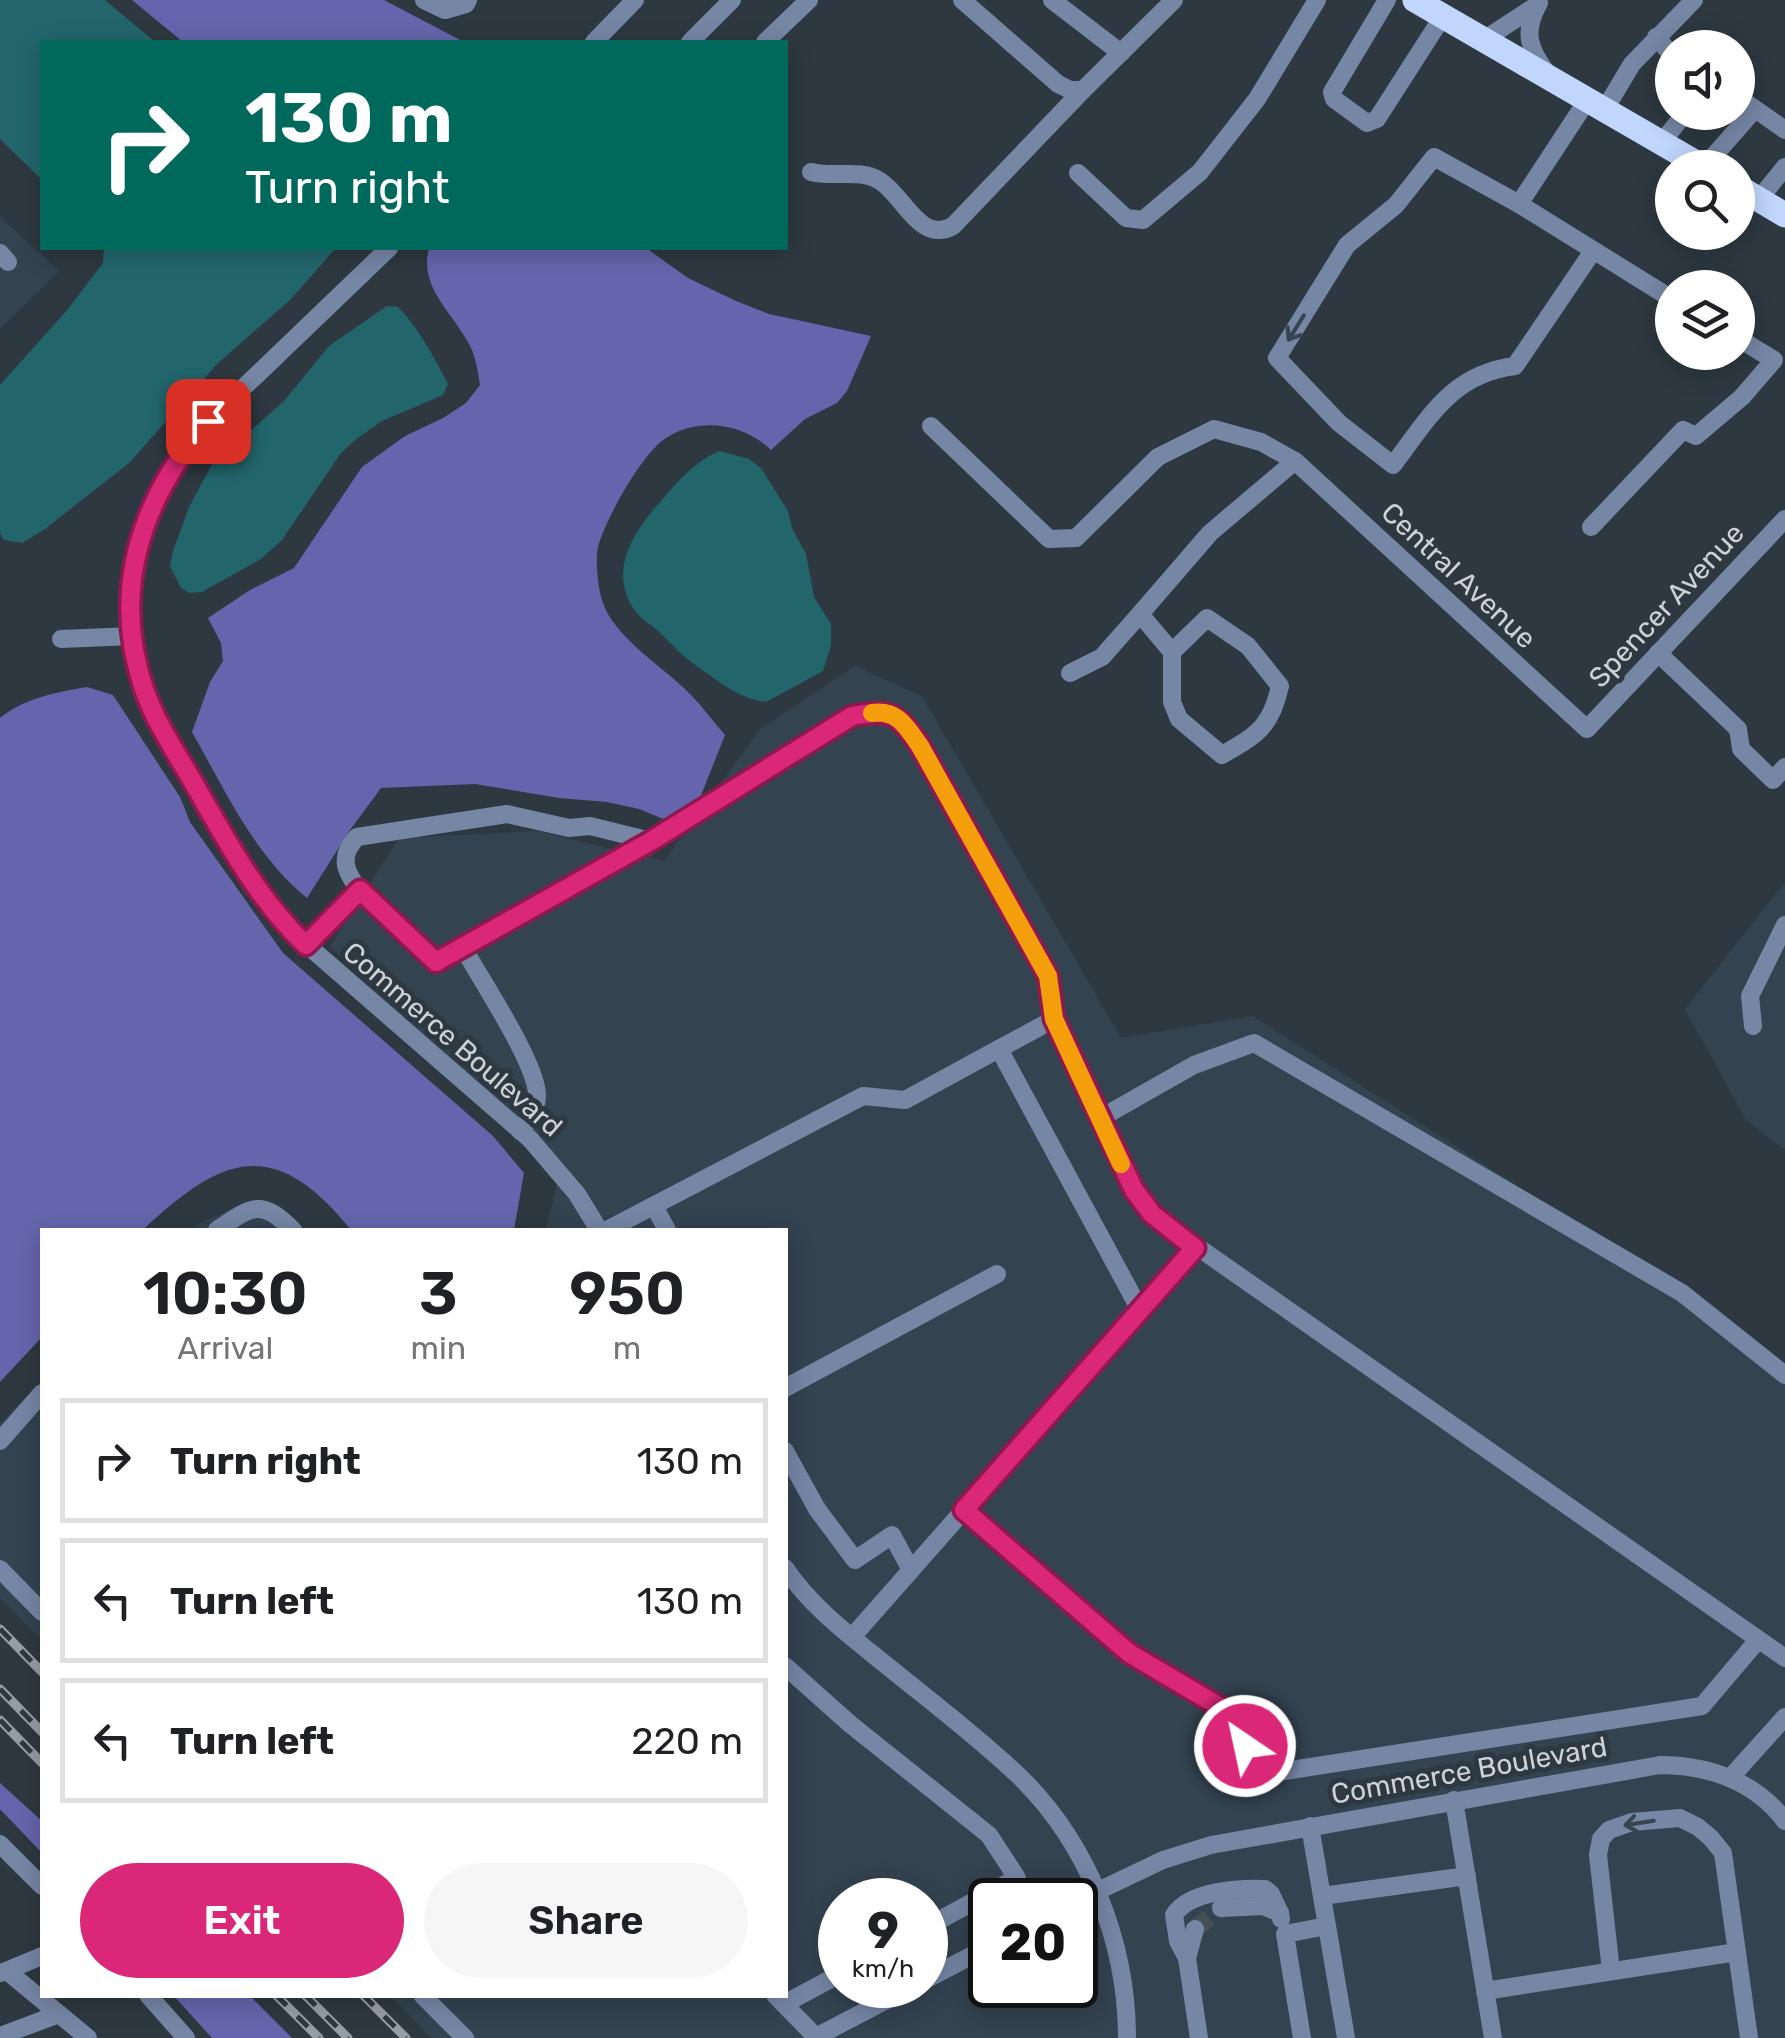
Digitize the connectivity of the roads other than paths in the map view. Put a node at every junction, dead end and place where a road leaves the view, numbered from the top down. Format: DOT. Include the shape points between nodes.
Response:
graph roads {
  1 [pos="424,0"];
  2 [pos="468,0"];
  3 [pos="635,0"];
  4 [pos="732,0"];
  5 [pos="809,0"];
  6 [pos="1052,0"];
  7 [pos="1174,0"];
  8 [pos="1318,0"];
  9 [pos="1387,0"];
  10 [pos="1415,0"];
  11 [pos="1694,0"];
  12 [pos="1540,1"];
  13 [pos="973,4"];
  14 [pos="1443,16"];
  15 [pos="1663,30"];
  16 [pos="1655,38"];
  17 [pos="1486,39"];
  18 [pos="596,40"];
  19 [pos="692,40"];
  20 [pos="768,40"];
  21 [pos="1121,52"];
  22 [pos="1550,76"];
  23 [pos="1083,90"];
  24 [pos="1597,104"];
  25 [pos="1755,109"];
  26 [pos="1672,130"];
  27 [pos="1737,130"];
  28 [pos="1785,130"];
  29 [pos="1662,142"];
  30 [pos="1675,150"];
  31 [pos="1719,150"];
  32 [pos="1785,167"];
  33 [pos="812,172"];
  34 [pos="1078,173"];
  35 [pos="1755,188"];
  36 [pos="1755,197"];
  37 [pos="1520,204"];
  38 [pos="1785,215"];
  39 [pos="388,250"];
  40 [pos="1594,251"];
  41 [pos="1655,289"];
  42 [pos="1755,348"];
  43 [pos="931,426"];
  44 [pos="1295,462"];
  45 [pos="1785,520"];
  46 [pos="1591,527"];
  47 [pos="1140,614"];
  48 [pos="133,636"];
  49 [pos="61,639"];
  50 [pos="1172,652"];
  51 [pos="1658,653"];
  52 [pos="1070,673"];
  53 [pos="1587,729"];
  54 [pos="1785,767"];
  55 [pos="651,841"];
  56 [pos="360,890"];
  57 [pos="1785,924"];
  58 [pos="306,945"];
  59 [pos="464,949"];
  60 [pos="1054,1019"];
  61 [pos="1753,1026"];
  62 [pos="999,1048"];
  63 [pos="1099,1119"];
  64 [pos="520,1131"];
  65 [pos="654,1206"];
  66 [pos="221,1228"];
  67 [pos="291,1228"];
  68 [pos="598,1228"];
  69 [pos="612,1228"];
  70 [pos="666,1228"];
  71 [pos="1195,1248"];
  72 [pos="997,1274"];
  73 [pos="1140,1310"];
  74 [pos="1785,1375"];
  75 [pos="788,1386"];
  76 [pos="40,1395"];
  77 [pos="0,1441"];
  78 [pos="788,1457"];
  79 [pos="964,1510"];
  80 [pos="0,1569"];
  81 [pos="911,1570"];
  82 [pos="788,1572"];
  83 [pos="40,1610"];
  84 [pos="852,1637"];
  85 [pos="1758,1640"];
  86 [pos="1785,1658"];
  87 [pos="788,1669"];
  88 [pos="1785,1717"];
  89 [pos="1730,1778"];
  90 [pos="1454,1800"];
  91 [pos="1785,1821"];
  92 [pos="1310,1826"];
  93 [pos="0,1844"];
  94 [pos="1466,1876"];
  95 [pos="1090,1878"];
  96 [pos="40,1884"];
  97 [pos="1098,1890"];
  98 [pos="1322,1896"];
  99 [pos="1098,1897"];
  100 [pos="1222,1908"];
  101 [pos="1280,1913"];
  102 [pos="948,1916"];
  103 [pos="1327,1926"];
  104 [pos="1195,1928"];
  105 [pos="1285,1934"];
  106 [pos="1737,1952"];
  107 [pos="40,1957"];
  108 [pos="1188,1958"];
  109 [pos="1611,1971"];
  110 [pos="4,1972"];
  111 [pos="818,1984"];
  112 [pos="1486,1990"];
  113 [pos="788,1997"];
  114 [pos="151,1998"];
  115 [pos="425,1998"];
  116 [pos="780,2000"];
  117 [pos="873,2008"];
  118 [pos="59,2014"];
  119 [pos="824,2035"];
  120 [pos="0,2036"];
  121 [pos="88,2038"];
  122 [pos="186,2038"];
  123 [pos="465,2038"];
  124 [pos="1127,2038"];
  125 [pos="1200,2038"];
  126 [pos="1302,2038"];
  127 [pos="1346,2038"];
  128 [pos="1494,2038"];
  129 [pos="1749,2038"];
  1 -- 2 [label="street" via="445,10"];
  3 -- 18 [label="street"];
  4 -- 19 [label="street"];
  5 -- 20 [label="street"];
  6 -- 21 [label="street"];
  7 -- 21 [label="street"];
  8 -- 34 [label="street" via="1257,99 1200,172 1143,220 1126,218"];
  9 -- 14 [label="street" via="1332,92 1367,123 1376,119"];
  10 -- 14 [label="main road"];
  11 -- 15 [label="street"];
  12 -- 17 [label="street"];
  12 -- 22 [label="street" via="1528,40"];
  13 -- 23 [label="street" via="1058,84"];
  14 -- 17 [label="main road"];
  16 -- 24 [label="street"];
  17 -- 22 [label="main road"];
  21 -- 23 [label="street"];
  22 -- 24 [label="main road"];
  23 -- 33 [label="street" via="941,232 929,230 880,182"];
  24 -- 29 [label="main road"];
  24 -- 37 [label="street"];
  25 -- 28 [label="street"];
  26 -- 29 [label="street"];
  27 -- 31 [label="street"];
  29 -- 30 [label="main road"];
  32 -- 35 [label="street"];
  36 -- 38 [label="main road"];
  37 -- 40 [label="street"];
  37 -- 40 [label="street, one-way" via="1434,158 1396,204 1347,245 1277,358 1339,423 1393,465 1449,392 1492,368 1515,366"];
  39 -- 48 [label="street, Commerce Boulevard" via="208,421 173,465 138,542"];
  40 -- 41 [label="street"];
  42 -- 46 [label="street" via="1774,360 1742,397 1696,436 1683,430"];
  43 -- 44 [label="street, Central Avenue" via="1048,539 1076,538 1158,457 1214,430 1261,442"];
  44 -- 47 [label="street" via="1210,533"];
  44 -- 53 [label="street, Central Avenue"];
  45 -- 51 [label="street, Spencer Avenue"];
  47 -- 50 [label="street"];
  47 -- 52 [label="street" via="1102,657"];
  48 -- 49 [label="street"];
  48 -- 58 [label="street, Commerce Boulevard" via="156,717 239,860"];
  50 -- 50 [label="street" via="1172,702 1179,719 1222,755 1252,738 1274,712 1280,686 1248,646 1207,618"];
  51 -- 53 [label="street, Spencer Avenue"];
  51 -- 54 [label="street" via="1738,729 1741,748 1773,780"];
  55 -- 56 [label="street" via="506,814 376,833 348,848 346,862"];
  55 -- 59 [label="street"];
  55 -- 60 [label="street" via="852,716 881,711 900,718 1048,976"];
  56 -- 58 [label="street"];
  56 -- 59 [label="street" via="436,962"];
  57 -- 61 [label="street" via="1750,996"];
  58 -- 64 [label="street, Commerce Boulevard"];
  59 -- 64 [label="street" via="528,1064 538,1096"];
  60 -- 62 [label="street"];
  60 -- 63 [label="street"];
  62 -- 65 [label="street" via="904,1100 862,1096"];
  62 -- 73 [label="street"];
  63 -- 71 [label="street" via="1140,1200"];
  63 -- 74 [label="street" via="1194,1065 1254,1044 1682,1293"];
  64 -- 68 [label="street, Commerce Boulevard" via="559,1170"];
  65 -- 69 [label="street"];
  65 -- 70 [label="street"];
  66 -- 67 [label="street" via="260,1208 273,1210"];
  71 -- 73 [label="street"];
  71 -- 85 [label="street"];
  72 -- 75 [label="street"];
  73 -- 79 [label="street"];
  76 -- 77 [label="street"];
  78 -- 81 [label="street" via="855,1560 892,1535"];
  79 -- 81 [label="street"];
  79 -- 85 [label="street" via="1129,1653 1220,1707 1243,1733 1250,1762 1272,1774 1702,1706"];
  80 -- 83 [label="street"];
  81 -- 84 [label="street"];
  82 -- 84 [label="street"];
  84 -- 95 [label="street" via="1020,1777 1078,1851"];
  85 -- 86 [label="street"];
  87 -- 102 [label="street" via="989,1836 1018,1878"];
  88 -- 89 [label="street"];
  89 -- 90 [label="street, Commerce Boulevard" via="1690,1765 1660,1765"];
  89 -- 91 [label="street, Commerce Boulevard"];
  90 -- 92 [label="street, Commerce Boulevard"];
  90 -- 94 [label="street"];
  92 -- 97 [label="street, Commerce Boulevard" via="1210,1845"];
  92 -- 98 [label="street"];
  93 -- 96 [label="street"];
  94 -- 98 [label="street"];
  94 -- 112 [label="street"];
  98 -- 103 [label="street"];
  99 -- 124 [label="street" via="1118,1956"];
  100 -- 101 [label="street" via="1263,1906"];
  101 -- 105 [label="street"];
  101 -- 108 [label="street" via="1265,1889 1188,1901 1174,1915"];
  103 -- 105 [label="street"];
  103 -- 127 [label="street"];
  104 -- 108 [label="street"];
  105 -- 126 [label="street"];
  106 -- 109 [label="street"];
  106 -- 109 [label="street, one-way" via="1723,1853 1680,1818 1632,1822 1610,1830 1598,1856"];
  106 -- 129 [label="street"];
  107 -- 110 [label="street"];
  108 -- 125 [label="street"];
  109 -- 112 [label="street"];
  110 -- 118 [label="street"];
  111 -- 113 [label="street"];
  112 -- 128 [label="street"];
  114 -- 122 [label="street"];
  115 -- 123 [label="street"];
  116 -- 119 [label="street"];
  117 -- 119 [label="street"];
  118 -- 120 [label="street"];
  118 -- 121 [label="street"];
}
